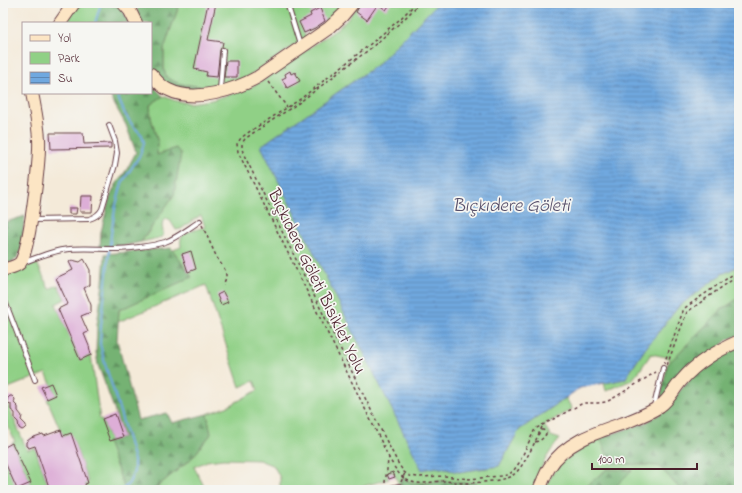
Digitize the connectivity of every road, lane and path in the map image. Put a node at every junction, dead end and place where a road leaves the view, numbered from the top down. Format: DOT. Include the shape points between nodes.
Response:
graph roads {
  1 [pos="74,3"];
  2 [pos="123,3"];
  3 [pos="287,3"];
  4 [pos="353,3"];
  5 [pos="416,3"];
  6 [pos="420,3"];
  7 [pos="61,22"];
  8 [pos="136,22"];
  9 [pos="301,47"];
  10 [pos="224,50"];
  11 [pos="262,74"];
  12 [pos="152,75"];
  13 [pos="220,92"];
  14 [pos="32,94"];
  15 [pos="287,108"];
  16 [pos="109,125"];
  17 [pos="31,220"];
  18 [pos="200,221"];
  19 [pos="18,264"];
  20 [pos="3,270"];
  21 [pos="739,270"];
  22 [pos="739,275"];
  23 [pos="223,285"];
  24 [pos="3,296"];
  25 [pos="739,341"];
  26 [pos="662,368"];
  27 [pos="35,380"];
  28 [pos="653,411"];
  29 [pos="544,424"];
  30 [pos="541,430"];
  31 [pos="535,442"];
  32 [pos="389,458"];
  33 [pos="405,473"];
  34 [pos="403,478"];
  35 [pos="399,486"];
  36 [pos="384,490"];
  37 [pos="539,490"];
  1 -- 7 [label="street"];
  2 -- 8 [label="street"];
  3 -- 9 [label="lane"];
  4 -- 9 [label="street" via="336,23"];
  5 -- 15 [label="path, Bıçkıdere Göleti Bisiklet Yolu" via="368,46"];
  6 -- 33 [label="path" via="359,57 242,143 244,155 285,239"];
  9 -- 11 [label="street"];
  10 -- 13 [label="lane"];
  11 -- 13 [label="street" via="248,83"];
  11 -- 15 [label="path"];
  12 -- 13 [label="street" via="162,86 183,95 198,96"];
  14 -- 17 [label="street" via="39,156"];
  15 -- 32 [label="path, Bıçkıdere Göleti Bisiklet Yolu" via="241,138 237,144 238,152"];
  16 -- 17 [label="lane" via="117,153 100,214 89,219"];
  17 -- 19 [label="street" via="27,244"];
  18 -- 19 [label="lane" via="158,244 114,249 64,250"];
  18 -- 23 [label="path" via="225,270 226,278"];
  19 -- 20 [label="street"];
  21 -- 26 [label="path" via="686,307"];
  22 -- 26 [label="path" via="687,312 667,364"];
  24 -- 27 [label="lane"];
  25 -- 28 [label="street" via="701,362 681,381 665,402"];
  26 -- 28 [label="lane"];
  26 -- 29 [label="path" via="606,402 583,403"];
  28 -- 37 [label="street" via="578,441 564,451 549,468"];
  29 -- 30 [label="path"];
  29 -- 33 [label="path" via="535,429 519,463 507,475 469,479 445,476 418,477"];
  30 -- 31 [label="path"];
  30 -- 31 [label="path" via="546,434"];
  31 -- 34 [label="path" via="522,466 514,475 507,478 465,483 412,483"];
  32 -- 34 [label="path, Bıçkıdere Göleti Bisiklet Yolu"];
  32 -- 36 [label="path"];
  33 -- 34 [label="path"];
  34 -- 35 [label="path"];
  35 -- 36 [label="lane"];
}
